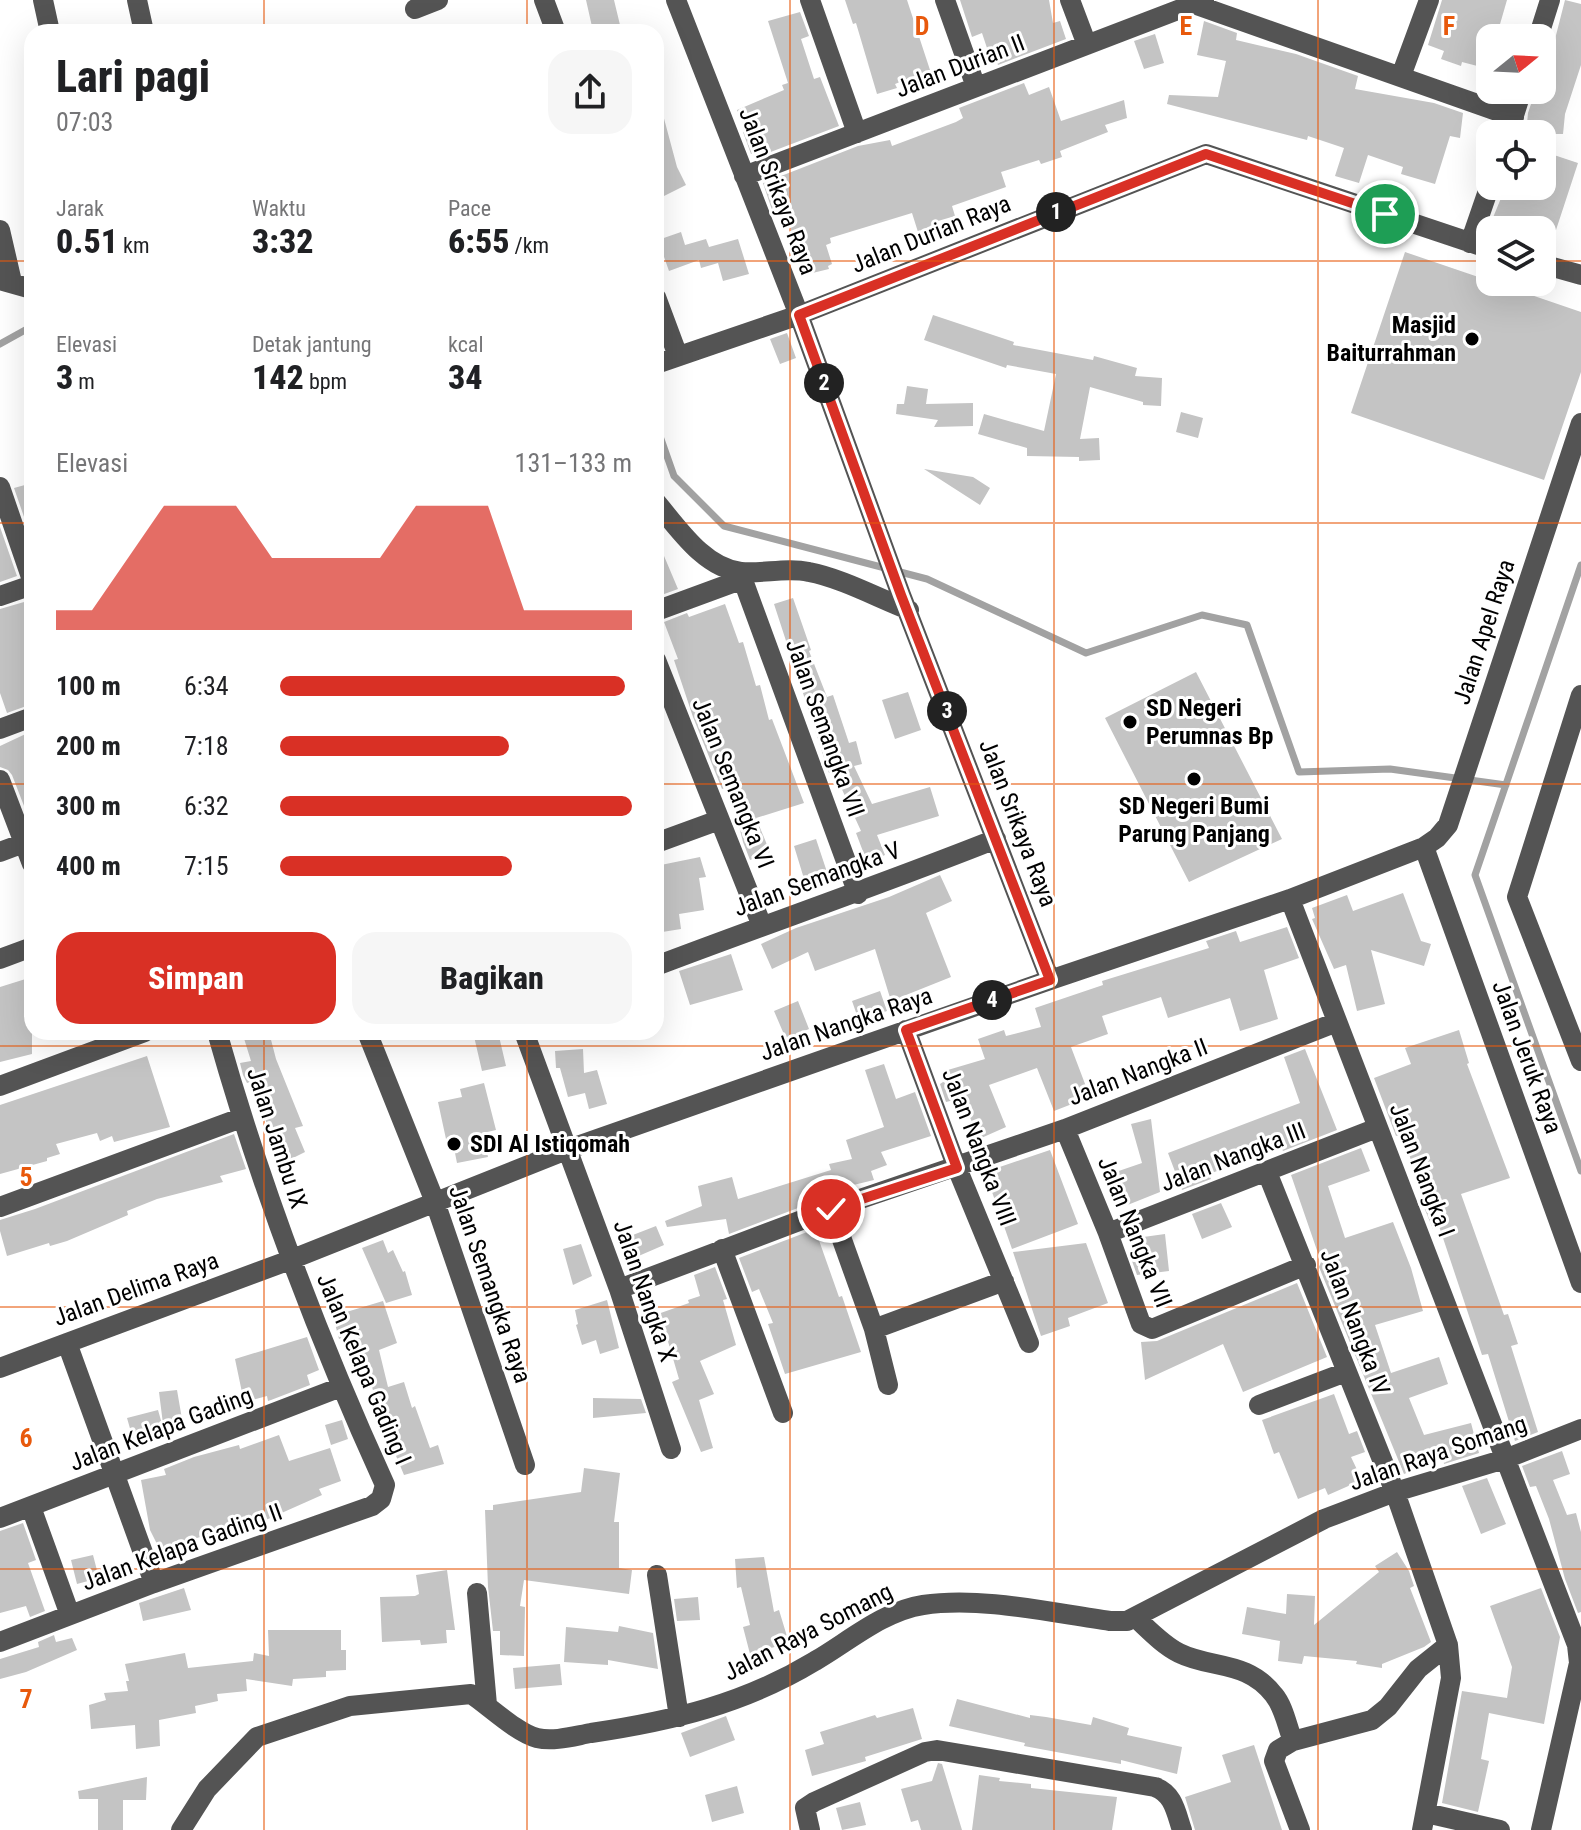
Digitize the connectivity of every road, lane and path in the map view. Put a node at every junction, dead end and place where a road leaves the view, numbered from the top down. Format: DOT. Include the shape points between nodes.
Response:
graph roads {
  1 [pos="43,0"];
  2 [pos="137,0"];
  3 [pos="438,0"];
  4 [pos="544,0"];
  5 [pos="676,0"];
  6 [pos="810,0"];
  7 [pos="945,0"];
  8 [pos="1070,0"];
  9 [pos="1429,0"];
  10 [pos="1550,0"];
  11 [pos="1197,1"];
  12 [pos="415,9"];
  13 [pos="48,24"];
  14 [pos="142,24"];
  15 [pos="553,24"];
  16 [pos="1542,24"];
  17 [pos="1087,45"];
  18 [pos="1401,76"];
  19 [pos="976,87"];
  20 [pos="1500,120"];
  21 [pos="857,133"];
  22 [pos="744,176"];
  23 [pos="1485,200"];
  24 [pos="0,230"];
  25 [pos="1470,243"];
  26 [pos="1476,245"];
  27 [pos="1556,268"];
  28 [pos="1581,275"];
  29 [pos="6,281"];
  30 [pos="799,315"];
  31 [pos="666,360"];
  32 [pos="1581,423"];
  33 [pos="0,487"];
  34 [pos="664,511"];
  35 [pos="24,558"];
  36 [pos="741,576"];
  37 [pos="24,586"];
  38 [pos="0,596"];
  39 [pos="905,602"];
  40 [pos="664,608"];
  41 [pos="664,680"];
  42 [pos="1581,695"];
  43 [pos="24,720"];
  44 [pos="0,729"];
  45 [pos="1572,752"];
  46 [pos="0,780"];
  47 [pos="719,820"];
  48 [pos="996,839"];
  49 [pos="664,840"];
  50 [pos="24,843"];
  51 [pos="1424,847"];
  52 [pos="0,852"];
  53 [pos="858,894"];
  54 [pos="1290,899"];
  55 [pos="762,926"];
  56 [pos="24,950"];
  57 [pos="0,959"];
  58 [pos="664,963"];
  59 [pos="1050,980"];
  60 [pos="1337,1022"];
  61 [pos="906,1030"];
  62 [pos="99,1040"];
  63 [pos="219,1040"];
  64 [pos="370,1040"];
  65 [pos="527,1040"];
  66 [pos="1581,1061"];
  67 [pos="0,1086"];
  68 [pos="241,1118"];
  69 [pos="1377,1128"];
  70 [pos="1065,1129"];
  71 [pos="569,1149"];
  72 [pos="957,1168"];
  73 [pos="1267,1172"];
  74 [pos="435,1202"];
  75 [pos="0,1207"];
  76 [pos="831,1209"];
  77 [pos="1108,1233"];
  78 [pos="722,1249"];
  79 [pos="290,1260"];
  80 [pos="1306,1265"];
  81 [pos="1004,1281"];
  82 [pos="1581,1283"];
  83 [pos="619,1289"];
  84 [pos="874,1329"];
  85 [pos="67,1343"];
  86 [pos="1029,1343"];
  87 [pos="0,1368"];
  88 [pos="1346,1372"];
  89 [pos="888,1385"];
  90 [pos="341,1387"];
  91 [pos="1259,1405"];
  92 [pos="783,1413"];
  93 [pos="1581,1429"];
  94 [pos="671,1449"];
  95 [pos="1505,1459"];
  96 [pos="525,1465"];
  97 [pos="114,1476"];
  98 [pos="1395,1492"];
  99 [pos="381,1499"];
  100 [pos="31,1507"];
  101 [pos="0,1518"];
  102 [pos="657,1575"];
  103 [pos="154,1583"];
  104 [pos="477,1593"];
  105 [pos="70,1615"];
  106 [pos="1136,1618"];
  107 [pos="0,1642"];
  108 [pos="1448,1645"];
  109 [pos="487,1705"];
  110 [pos="679,1717"];
  111 [pos="1293,1741"];
  112 [pos="1424,1822"];
  113 [pos="181,1830"];
  114 [pos="810,1830"];
  115 [pos="1182,1830"];
  116 [pos="1300,1830"];
  117 [pos="1500,1830"];
  118 [pos="1541,1830"];
  1 -- 13 [label="street"];
  2 -- 14 [label="street"];
  3 -- 12 [label="street"];
  4 -- 15 [label="street"];
  5 -- 22 [label="street, Jalan Srikaya Raya"];
  6 -- 21 [label="street"];
  7 -- 19 [label="street"];
  8 -- 17 [label="street"];
  9 -- 18 [label="street"];
  10 -- 16 [label="street"];
  11 -- 17 [label="street, Jalan Durian II"];
  11 -- 18 [label="street, Jalan Durian II"];
  17 -- 19 [label="street, Jalan Durian II"];
  18 -- 20 [label="street, Jalan Durian II"];
  19 -- 21 [label="street, Jalan Durian II"];
  21 -- 22 [label="street, Jalan Durian II"];
  22 -- 30 [label="street, Jalan Srikaya Raya"];
  23 -- 25 [label="street"];
  24 -- 29 [label="street"];
  25 -- 26 [label="street, Jalan Durian Raya"];
  25 -- 30 [label="street, Jalan Durian Raya" via="1206,154"];
  27 -- 28 [label="street"];
  30 -- 31 [label="street, Jalan Durian Raya"];
  30 -- 39 [label="street, Jalan Srikaya Raya"];
  32 -- 51 [label="street, Jalan Apel Raya" via="1448,825"];
  33 -- 35 [label="street"];
  34 -- 36 [label="street" via="697,549"];
  36 -- 39 [label="street" via="787,568 814,572"];
  36 -- 40 [label="street"];
  36 -- 53 [label="street, Jalan Semangka VII"];
  37 -- 38 [label="street"];
  39 -- 48 [label="street, Jalan Srikaya Raya"];
  41 -- 47 [label="street, Jalan Semangka VI"];
  42 -- 45 [label="street"];
  43 -- 44 [label="street"];
  45 -- 66 [label="street" via="1517,897"];
  46 -- 50 [label="street"];
  47 -- 49 [label="street"];
  47 -- 55 [label="street, Jalan Semangka VI"];
  48 -- 53 [label="street, Jalan Semangka V"];
  48 -- 59 [label="street, Jalan Srikaya Raya"];
  50 -- 52 [label="street"];
  51 -- 54 [label="street, Jalan Nangka Raya"];
  51 -- 82 [label="street, Jalan Jeruk Raya"];
  53 -- 55 [label="street, Jalan Semangka V"];
  54 -- 59 [label="street, Jalan Nangka Raya"];
  54 -- 60 [label="street, Jalan Nangka I"];
  55 -- 58 [label="street, Jalan Semangka V"];
  56 -- 57 [label="street"];
  59 -- 61 [label="street, Jalan Nangka Raya"];
  60 -- 69 [label="street, Jalan Nangka I"];
  60 -- 70 [label="street, Jalan Nangka II"];
  61 -- 71 [label="street, Jalan Nangka Raya"];
  61 -- 72 [label="street, Jalan Nangka VIII"];
  62 -- 67 [label="street"];
  63 -- 68 [label="street, Jalan Jambu IX"];
  64 -- 74 [label="street, Jalan Semangka Raya"];
  65 -- 71 [label="street, Jalan Nangka X"];
  68 -- 75 [label="street"];
  68 -- 79 [label="street, Jalan Jambu IX"];
  69 -- 73 [label="street, Jalan Nangka III"];
  69 -- 95 [label="street, Jalan Nangka I"];
  70 -- 72 [label="street, Jalan Nangka II"];
  70 -- 77 [label="street, Jalan Nangka VII"];
  71 -- 74 [label="street, Jalan Nangka Raya"];
  71 -- 83 [label="street, Jalan Nangka X"];
  72 -- 76 [label="street, Jalan Nangka II"];
  72 -- 81 [label="street, Jalan Nangka VIII"];
  73 -- 77 [label="street, Jalan Nangka III"];
  73 -- 80 [label="street, Jalan Nangka IV"];
  74 -- 79 [label="street, Jalan Nangka Raya"];
  74 -- 96 [label="street, Jalan Semangka Raya"];
  76 -- 78 [label="street, Jalan Nangka II"];
  76 -- 84 [label="street"];
  77 -- 80 [label="street, Jalan Nangka VII" via="1141,1324 1152,1329"];
  78 -- 83 [label="street, Jalan Nangka II"];
  78 -- 92 [label="street"];
  79 -- 85 [label="street, Jalan Delima Raya"];
  79 -- 90 [label="street, Jalan Kelapa Gading I"];
  80 -- 88 [label="street, Jalan Nangka IV"];
  81 -- 84 [label="street"];
  81 -- 86 [label="street, Jalan Nangka VIII"];
  83 -- 94 [label="street, Jalan Nangka X"];
  84 -- 89 [label="street"];
  85 -- 87 [label="street, Jalan Delima Raya"];
  85 -- 97 [label="street"];
  88 -- 91 [label="street"];
  88 -- 98 [label="street, Jalan Nangka IV"];
  90 -- 97 [label="street, Jalan Kelapa Gading"];
  90 -- 99 [label="street, Jalan Kelapa Gading I" via="385,1485"];
  93 -- 95 [label="street, Jalan Raya Somang"];
  95 -- 98 [label="street, Jalan Raya Somang"];
  95 -- 118 [label="street, Jalan Nangka I" via="1571,1629 1579,1663"];
  97 -- 100 [label="street, Jalan Kelapa Gading"];
  97 -- 103 [label="street"];
  98 -- 106 [label="street, Jalan Raya Somang" via="1324,1519"];
  98 -- 108 [label="street, Jalan Nangka IV"];
  99 -- 103 [label="street, Jalan Kelapa Gading II"];
  100 -- 101 [label="street, Jalan Kelapa Gading"];
  100 -- 105 [label="street"];
  102 -- 110 [label="street"];
  103 -- 105 [label="street, Jalan Kelapa Gading II"];
  104 -- 109 [label="street"];
  105 -- 107 [label="street, Jalan Kelapa Gading II"];
  106 -- 110 [label="street, Jalan Raya Somang" via="1110,1621 1001,1605 922,1605 870,1627 765,1688"];
  106 -- 111 [label="street" via="1181,1654 1236,1668 1260,1681 1275,1695"];
  108 -- 111 [label="street" via="1418,1669 1381,1715"];
  108 -- 112 [label="street, Jalan Nangka IV" via="1451,1678"];
  109 -- 110 [label="street, Jalan Raya Somang" via="532,1737 547,1740"];
  109 -- 113 [label="street, Jalan Raya Somang" via="471,1694 350,1706 257,1737 207,1789"];
  111 -- 116 [label="street" via="1278,1750 1274,1761"];
  112 -- 117 [label="street"];
  114 -- 115 [label="street" via="805,1808 814,1802 937,1750 1165,1790"];
}
